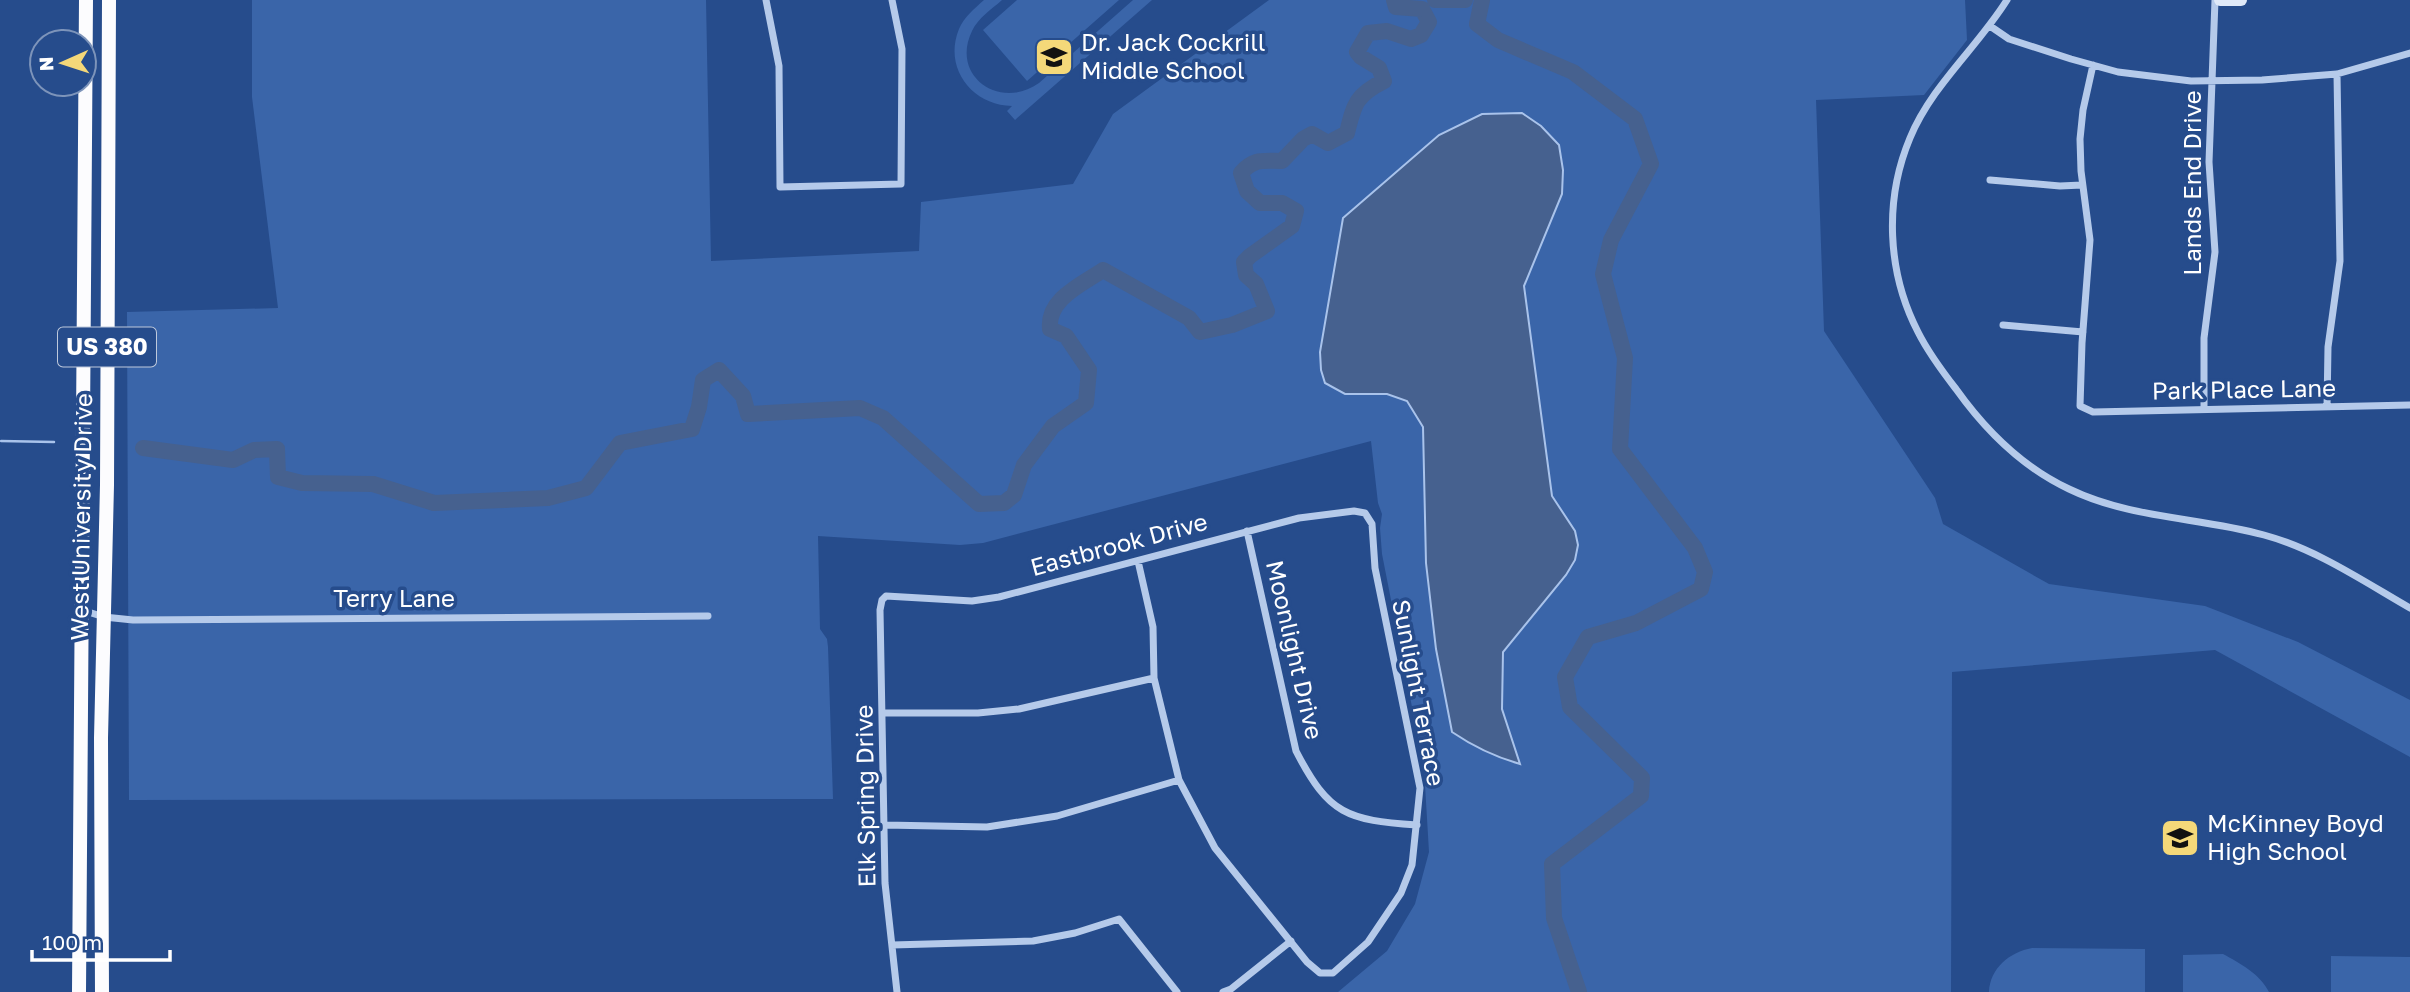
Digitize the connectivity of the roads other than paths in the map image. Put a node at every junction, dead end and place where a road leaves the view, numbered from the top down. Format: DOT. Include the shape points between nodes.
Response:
graph roads {
  1 [pos="86,0"];
  2 [pos="109,0"];
  3 [pos="766,0"];
  4 [pos="892,0"];
  5 [pos="2007,0"];
  6 [pos="2218,0"];
  7 [pos="2241,0"];
  8 [pos="1990,26"];
  9 [pos="2410,53"];
  10 [pos="2093,65"];
  11 [pos="2337,74"];
  12 [pos="2212,80"];
  13 [pos="1990,180"];
  14 [pos="2082,185"];
  15 [pos="2003,324"];
  16 [pos="2083,332"];
  17 [pos="2410,405"];
  18 [pos="2327,407"];
  19 [pos="2204,408"];
  20 [pos="1365,513"];
  21 [pos="1247,531"];
  22 [pos="1138,561"];
  23 [pos="882,600"];
  24 [pos="2410,608"];
  25 [pos="82,610"];
  26 [pos="708,616"];
  27 [pos="104,617"];
  28 [pos="1154,678"];
  29 [pos="883,713"];
  30 [pos="1179,780"];
  31 [pos="885,825"];
  32 [pos="1417,825"];
  33 [pos="1291,941"];
  34 [pos="892,945"];
  35 [pos="79,992"];
  36 [pos="102,992"];
  37 [pos="897,992"];
  38 [pos="1177,992"];
  39 [pos="1223,992"];
  1 -- 25 [label="highway, West University Drive / US 380"];
  2 -- 27 [label="highway, West University Drive / US 380"];
  3 -- 4 [label="street" via="779,66 780,187 901,184 902,49"];
  5 -- 8 [label="street"];
  6 -- 7 [label="main road"];
  6 -- 12 [label="street, Lands End Drive"];
  8 -- 10 [label="street" via="2019,42"];
  8 -- 24 [label="street" via="1926,107 1908,143 1897,181 1892,228 1897,275 1912,320 1935,361 1998,440 2068,489 2134,512 2281,540"];
  9 -- 11 [label="street"];
  10 -- 12 [label="street" via="2166,79"];
  10 -- 14 [label="street" via="2081,124"];
  11 -- 12 [label="street"];
  11 -- 18 [label="street" via="2340,261 2328,348"];
  12 -- 19 [label="street, Lands End Drive" via="2209,162 2215,251 2204,338"];
  13 -- 14 [label="street"];
  14 -- 16 [label="street" via="2090,240"];
  15 -- 16 [label="street"];
  16 -- 19 [label="street, Park Place Lane" via="2080,406 2093,412"];
  17 -- 18 [label="street, Park Place Lane"];
  18 -- 19 [label="street, Park Place Lane"];
  20 -- 21 [label="street, Eastbrook Drive" via="1354,510 1299,517"];
  20 -- 32 [label="street, Sunlight Terrace" via="1372,524 1375,568 1420,788"];
  21 -- 22 [label="street, Eastbrook Drive"];
  21 -- 32 [label="street, Moonlight Drive" via="1296,751 1310,778 1326,799 1347,813 1366,820"];
  22 -- 23 [label="street, Eastbrook Drive" via="999,597 972,601 892,596"];
  22 -- 28 [label="street" via="1153,626"];
  23 -- 29 [label="street, Elk Spring Drive"];
  25 -- 27 [label="street, Terry Lane"];
  25 -- 35 [label="highway, West University Drive / US 380"];
  26 -- 27 [label="street, Terry Lane"];
  27 -- 36 [label="highway, West University Drive / US 380"];
  28 -- 29 [label="street" via="1019,709"];
  28 -- 30 [label="street"];
  29 -- 31 [label="street, Elk Spring Drive"];
  30 -- 31 [label="street" via="1057,816 987,827"];
  30 -- 33 [label="street" via="1215,848"];
  31 -- 34 [label="street, Elk Spring Drive"];
  32 -- 33 [label="street, Sunlight Terrace" via="1412,865 1401,893 1368,942 1343,966 1333,973 1320,973"];
  33 -- 39 [label="street"];
  34 -- 37 [label="street, Elk Spring Drive"];
  34 -- 38 [label="street" via="1033,941 1119,919"];
}
